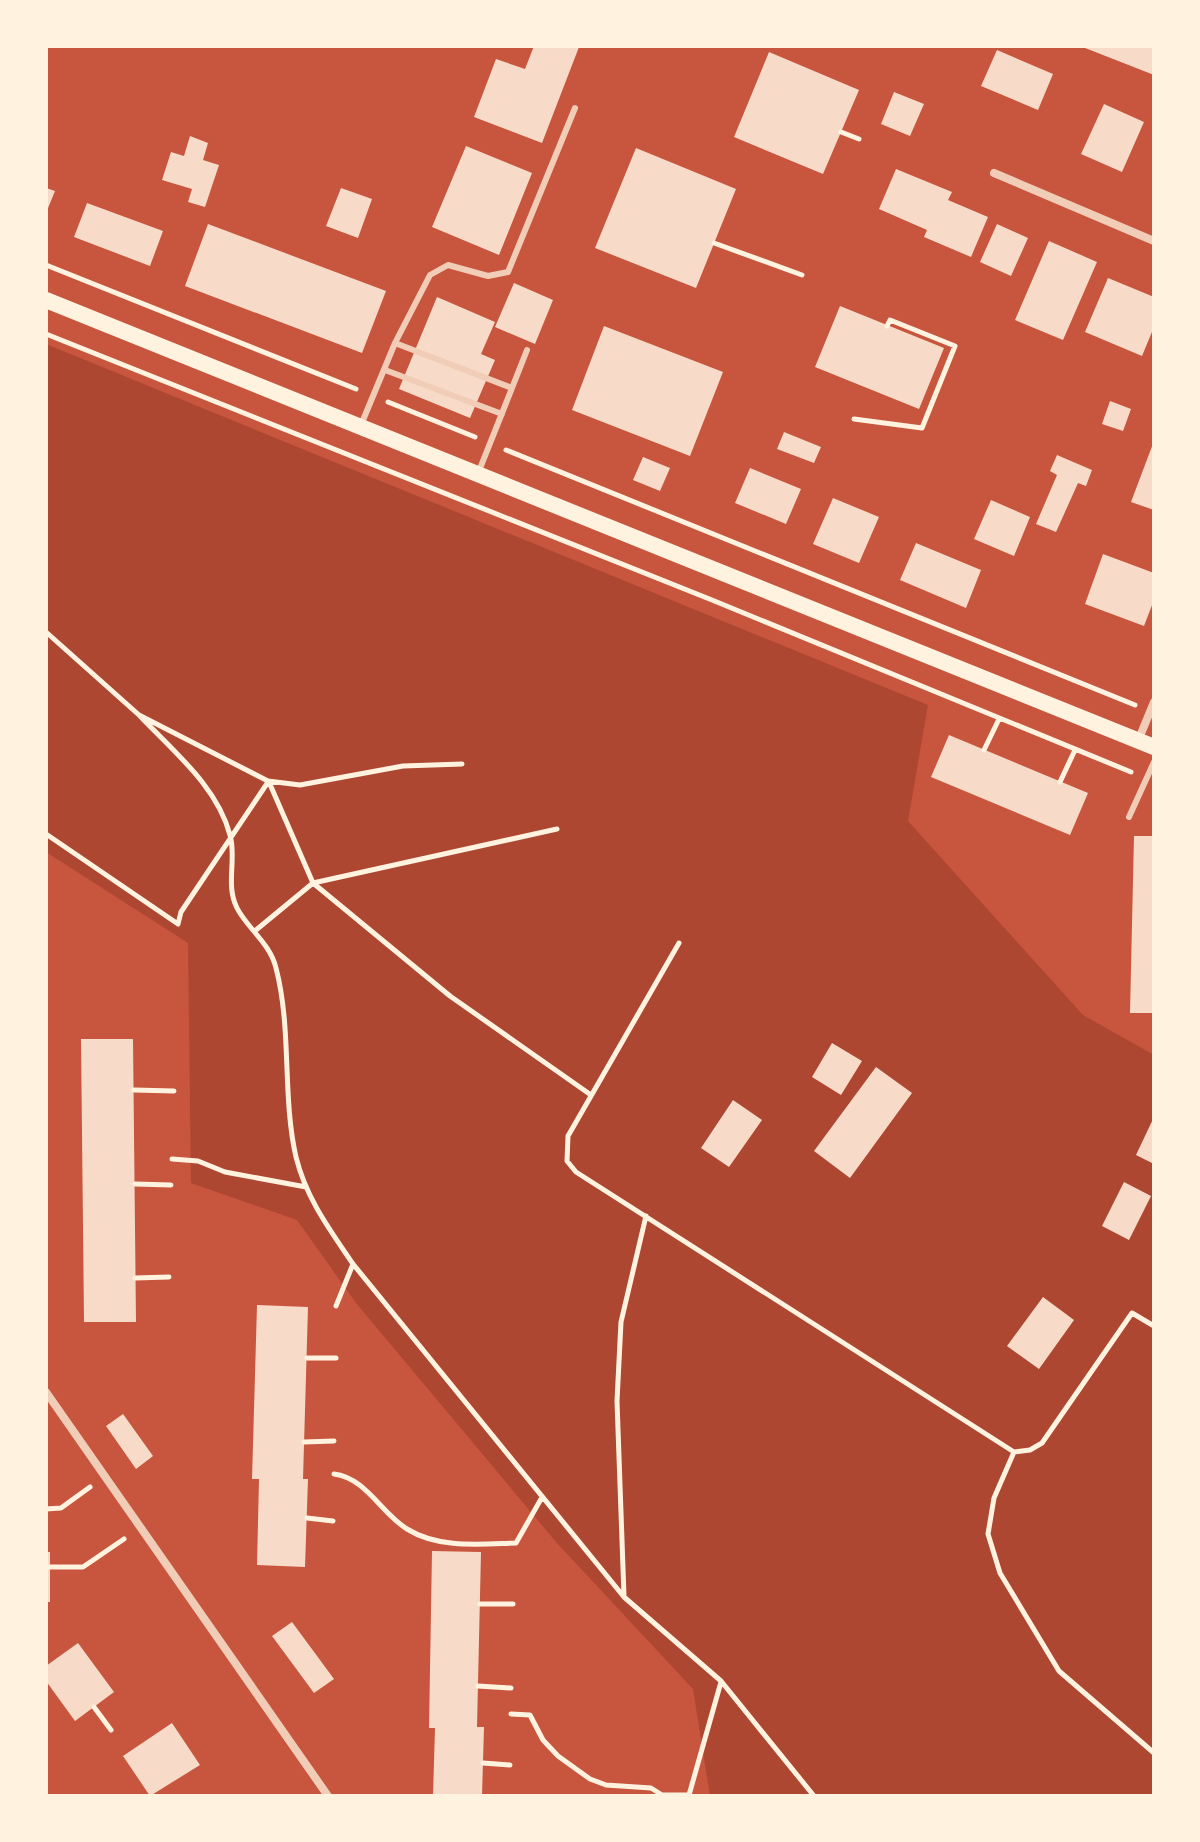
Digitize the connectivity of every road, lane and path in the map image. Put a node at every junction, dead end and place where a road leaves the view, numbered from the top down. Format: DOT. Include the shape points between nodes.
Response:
graph roads {
  1 [pos="575,108"];
  2 [pos="841,132"];
  3 [pos="859,139"];
  4 [pos="994,173"];
  5 [pos="1154,241"];
  6 [pos="714,243"];
  7 [pos="46,265"];
  8 [pos="802,275"];
  9 [pos="46,300"];
  10 [pos="887,326"];
  11 [pos="46,334"];
  12 [pos="395,343"];
  13 [pos="527,350"];
  14 [pos="385,370"];
  15 [pos="512,388"];
  16 [pos="373,396"];
  17 [pos="502,414"];
  18 [pos="854,419"];
  19 [pos="360,427"];
  20 [pos="491,444"];
  21 [pos="478,475"];
  22 [pos="46,632"];
  23 [pos="1152,707"];
  24 [pos="139,715"];
  25 [pos="999,719"];
  26 [pos="1146,744"];
  27 [pos="984,750"];
  28 [pos="1075,750"];
  29 [pos="1154,762"];
  30 [pos="462,764"];
  31 [pos="1147,779"];
  32 [pos="268,781"];
  33 [pos="1060,782"];
  34 [pos="1129,817"];
  35 [pos="557,829"];
  36 [pos="46,834"];
  37 [pos="231,838"];
  38 [pos="313,883"];
  39 [pos="256,930"];
  40 [pos="679,943"];
  41 [pos="134,1090"];
  42 [pos="174,1091"];
  43 [pos="591,1095"];
  44 [pos="172,1159"];
  45 [pos="135,1184"];
  46 [pos="171,1185"];
  47 [pos="306,1187"];
  48 [pos="646,1216"];
  49 [pos="353,1264"];
  50 [pos="169,1277"];
  51 [pos="135,1278"];
  52 [pos="336,1306"];
  53 [pos="1154,1326"];
  54 [pos="307,1358"];
  55 [pos="336,1358"];
  56 [pos="46,1392"];
  57 [pos="334,1441"];
  58 [pos="304,1442"];
  59 [pos="1014,1452"];
  60 [pos="334,1474"];
  61 [pos="104,1477"];
  62 [pos="541,1499"];
  63 [pos="46,1509"];
  64 [pos="307,1518"];
  65 [pos="333,1521"];
  66 [pos="140,1528"];
  67 [pos="50,1567"];
  68 [pos="624,1597"];
  69 [pos="480,1604"];
  70 [pos="513,1604"];
  71 [pos="721,1681"];
  72 [pos="478,1686"];
  73 [pos="511,1688"];
  74 [pos="94,1707"];
  75 [pos="511,1714"];
  76 [pos="111,1730"];
  77 [pos="1154,1753"];
  78 [pos="483,1763"];
  79 [pos="510,1765"];
  80 [pos="328,1796"];
  81 [pos="689,1796"];
  82 [pos="814,1796"];
  1 -- 12 [label="lane" via="508,272 488,276 448,265 430,275"];
  2 -- 3 [label="path"];
  4 -- 5 [label="street"];
  6 -- 8 [label="path"];
  7 -- 16 [label="path"];
  9 -- 19 [label="main road"];
  10 -- 18 [label="path" via="890,320 955,346 922,428"];
  11 -- 25 [label="path"];
  12 -- 14 [label="lane"];
  12 -- 15 [label="lane"];
  13 -- 15 [label="lane"];
  14 -- 16 [label="lane"];
  14 -- 17 [label="lane"];
  15 -- 17 [label="lane"];
  16 -- 19 [label="lane"];
  16 -- 20 [label="path"];
  17 -- 20 [label="lane"];
  19 -- 21 [label="main road"];
  20 -- 21 [label="lane"];
  20 -- 23 [label="path"];
  21 -- 26 [label="main road"];
  22 -- 24 [label="path"];
  23 -- 26 [label="street"];
  24 -- 32 [label="path"];
  24 -- 37 [label="path" via="203,783"];
  25 -- 27 [label="path"];
  25 -- 28 [label="path"];
  28 -- 31 [label="path"];
  28 -- 33 [label="path"];
  29 -- 31 [label="lane"];
  30 -- 32 [label="path" via="403,766 300,785"];
  31 -- 34 [label="lane"];
  32 -- 37 [label="path"];
  32 -- 38 [label="path"];
  35 -- 38 [label="path"];
  36 -- 37 [label="path" via="178,924"];
  37 -- 39 [label="path" via="230,887 237,910"];
  38 -- 39 [label="path"];
  38 -- 43 [label="path" via="450,996"];
  39 -- 47 [label="path" via="276,967 296,1156"];
  40 -- 43 [label="path"];
  41 -- 42 [label="path"];
  43 -- 48 [label="path" via="568,1136 567,1161"];
  44 -- 47 [label="path"];
  45 -- 46 [label="path"];
  47 -- 49 [label="path"];
  48 -- 59 [label="path"];
  48 -- 68 [label="path" via="620,1338"];
  49 -- 52 [label="path"];
  49 -- 62 [label="path"];
  50 -- 51 [label="path"];
  53 -- 59 [label="path" via="1132,1313 1042,1443"];
  54 -- 55 [label="path"];
  56 -- 61 [label="street"];
  57 -- 58 [label="path"];
  59 -- 77 [label="path" via="994,1498 988,1534 1000,1573 1059,1671"];
  60 -- 62 [label="path" via="347,1476 408,1530 454,1544 516,1543"];
  61 -- 63 [label="path" via="61,1508"];
  61 -- 66 [label="street"];
  62 -- 68 [label="path"];
  64 -- 65 [label="path"];
  66 -- 67 [label="path" via="83,1567"];
  66 -- 80 [label="street"];
  68 -- 71 [label="path"];
  69 -- 70 [label="path"];
  71 -- 81 [label="path"];
  71 -- 82 [label="path"];
  72 -- 73 [label="path"];
  74 -- 76 [label="path"];
  75 -- 81 [label="path" via="530,1715 551,1748 590,1779"];
  78 -- 79 [label="path"];
}
